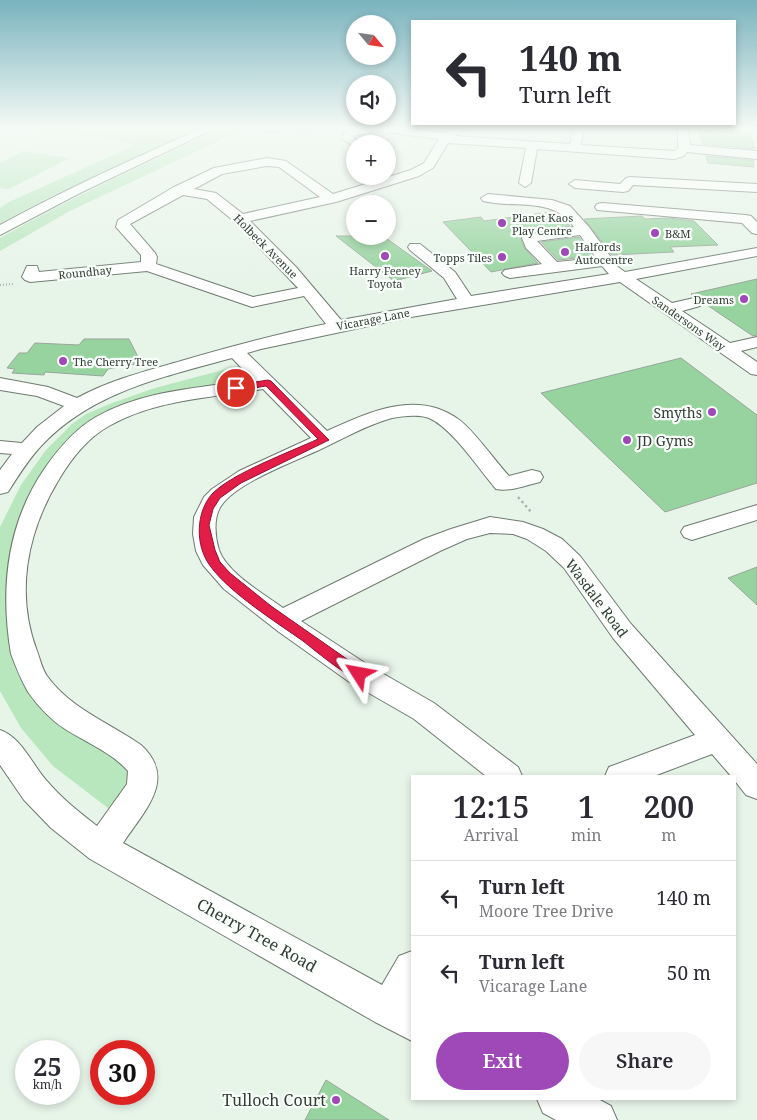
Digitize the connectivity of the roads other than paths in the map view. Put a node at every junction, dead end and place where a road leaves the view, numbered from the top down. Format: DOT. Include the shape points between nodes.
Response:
graph roads {
  1 [pos="98,180"];
  2 [pos="199,180"];
  3 [pos="305,180"];
  4 [pos="392,180"];
  5 [pos="636,180"];
  6 [pos="718,180"];
  7 [pos="575,184"];
  8 [pos="757,188"];
  9 [pos="179,190"];
  10 [pos="488,198"];
  11 [pos="331,199"];
  12 [pos="656,204"];
  13 [pos="602,207"];
  14 [pos="757,209"];
  15 [pos="240,219"];
  16 [pos="584,230"];
  17 [pos="757,230"];
  18 [pos="0,232"];
  19 [pos="415,247"];
  20 [pos="757,252"];
  21 [pos="604,260"];
  22 [pos="148,266"];
  23 [pos="553,267"];
  24 [pos="32,269"];
  25 [pos="510,273"];
  26 [pos="621,277"];
  27 [pos="307,291"];
  28 [pos="466,302"];
  29 [pos="694,303"];
  30 [pos="669,309"];
  31 [pos="337,326"];
  32 [pos="757,342"];
  33 [pos="727,349"];
  34 [pos="235,351"];
  35 [pos="757,370"];
  36 [pos="268,383"];
  37 [pos="0,384"];
  38 [pos="109,389"];
  39 [pos="41,391"];
  40 [pos="78,405"];
  41 [pos="43,431"];
  42 [pos="324,440"];
  43 [pos="0,447"];
  44 [pos="26,449"];
  45 [pos="532,477"];
  46 [pos="0,487"];
  47 [pos="757,512"];
  48 [pos="692,532"];
  49 [pos="281,620"];
  50 [pos="715,740"];
  51 [pos="0,742"];
  52 [pos="506,775"];
  53 [pos="623,775"];
  54 [pos="757,785"];
  55 [pos="101,848"];
  56 [pos="411,973"];
  57 [pos="400,1016"];
  58 [pos="559,1100"];
  59 [pos="597,1120"];
  1 -- 18 [label="street"];
  2 -- 9 [label="street"];
  3 -- 11 [label="street"];
  4 -- 11 [label="street"];
  5 -- 7 [label="street" via="623,188"];
  6 -- 8 [label="street"];
  9 -- 15 [label="street, Holbeck Avenue" via="212,196"];
  9 -- 22 [label="street" via="123,223 123,227 148,253"];
  10 -- 16 [label="street, Sandersons Way" via="558,205 568,211"];
  11 -- 15 [label="street"];
  12 -- 14 [label="street"];
  13 -- 17 [label="street" via="746,219"];
  15 -- 27 [label="street, Holbeck Avenue" via="292,270"];
  16 -- 21 [label="street, Sandersons Way"];
  16 -- 23 [label="street" via="529,238"];
  19 -- 28 [label="street" via="450,275"];
  20 -- 26 [label="street, Vicarage Lane"];
  21 -- 23 [label="street"];
  21 -- 26 [label="street, Sandersons Way"];
  22 -- 24 [label="street, Roundhay" via="30,277"];
  22 -- 27 [label="street" via="252,302"];
  23 -- 25 [label="street"];
  26 -- 28 [label="street, Vicarage Lane"];
  26 -- 30 [label="street, Sandersons Way"];
  27 -- 31 [label="street, Holbeck Avenue"];
  28 -- 31 [label="street, Vicarage Lane"];
  29 -- 30 [label="street"];
  30 -- 33 [label="street, Sandersons Way"];
  31 -- 34 [label="street, Vicarage Lane"];
  32 -- 33 [label="street"];
  33 -- 35 [label="street, Sandersons Way"];
  34 -- 36 [label="street"];
  34 -- 38 [label="street, Vicarage Lane"];
  36 -- 42 [label="street"];
  36 -- 55 [label="street" via="169,398 104,420 70,448 41,489 26,518 16,549 11,582 14,619 22,651 38,684 67,715 126,751 143,770 143,784"];
  37 -- 39 [label="street"];
  38 -- 39 [label="street"];
  38 -- 40 [label="street, Vicarage Lane"];
  39 -- 40 [label="street"];
  39 -- 41 [label="street" via="50,402 52,413"];
  40 -- 41 [label="street"];
  41 -- 44 [label="street"];
  42 -- 45 [label="street" via="371,418 415,410 438,416 452,424 504,484"];
  42 -- 49 [label="street" via="230,485 217,496 206,516 204,532 215,564 232,582"];
  43 -- 44 [label="street"];
  44 -- 46 [label="street"];
  47 -- 48 [label="street"];
  49 -- 50 [label="street, Wasdale Road" via="459,534 490,525 515,527 554,545 572,562 622,631"];
  49 -- 52 [label="street" via="359,674 410,702 460,736"];
  50 -- 53 [label="street"];
  50 -- 54 [label="street, Wasdale Road"];
  51 -- 55 [label="street, Cherry Tree Road" via="35,790 62,818"];
  55 -- 57 [label="street, Cherry Tree Road"];
  56 -- 57 [label="street"];
  58 -- 59 [label="street"];
}
